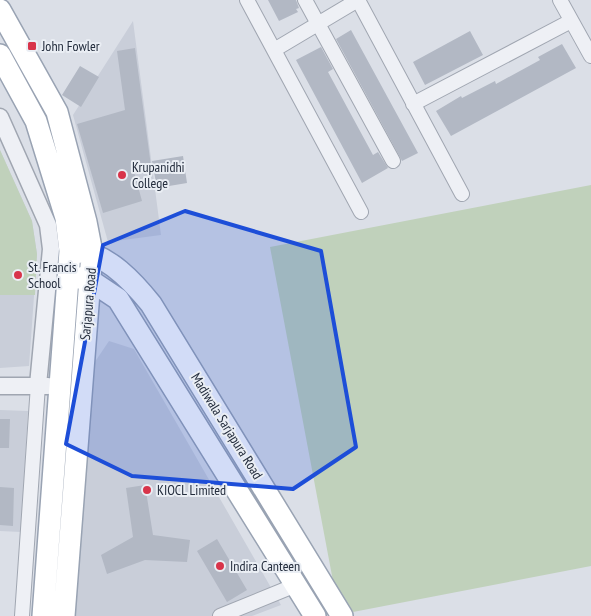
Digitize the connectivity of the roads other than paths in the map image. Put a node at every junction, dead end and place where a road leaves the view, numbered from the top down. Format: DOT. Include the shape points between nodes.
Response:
graph roads {
  1 [pos="247,0"];
  2 [pos="305,0"];
  3 [pos="358,0"];
  4 [pos="560,0"];
  5 [pos="0,10"];
  6 [pos="571,20"];
  7 [pos="318,24"];
  8 [pos="274,50"];
  9 [pos="0,55"];
  10 [pos="591,56"];
  11 [pos="414,104"];
  12 [pos="0,117"];
  13 [pos="393,160"];
  14 [pos="462,194"];
  15 [pos="361,212"];
  16 [pos="70,251"];
  17 [pos="92,253"];
  18 [pos="69,276"];
  19 [pos="91,281"];
  20 [pos="38,385"];
  21 [pos="0,386"];
  22 [pos="61,387"];
  23 [pos="296,585"];
  24 [pos="22,616"];
  25 [pos="44,616"];
  26 [pos="64,616"];
  27 [pos="220,616"];
  28 [pos="315,616"];
  29 [pos="342,616"];
  1 -- 8 [label="street"];
  2 -- 7 [label="street"];
  3 -- 7 [label="street"];
  3 -- 11 [label="street"];
  4 -- 6 [label="street"];
  5 -- 17 [label="main road, Sarjapura Road" via="57,112"];
  6 -- 10 [label="street"];
  6 -- 11 [label="street"];
  7 -- 8 [label="street"];
  7 -- 13 [label="street"];
  8 -- 15 [label="street"];
  9 -- 16 [label="main road, Sarjapura Road" via="36,121 66,218"];
  11 -- 14 [label="street"];
  12 -- 20 [label="street" via="48,225 51,249"];
  16 -- 17 [label="main road"];
  16 -- 18 [label="main road, Sarjapura Road"];
  17 -- 19 [label="main road, Sarjapura Road"];
  17 -- 29 [label="main road, Madiwala Sarjapura Road" via="132,281 152,304"];
  18 -- 19 [label="main road, Madiwala Sarjapura Road"];
  18 -- 22 [label="main road, Sarjapura Road"];
  19 -- 23 [label="main road, Madiwala Sarjapura Road" via="118,299"];
  19 -- 26 [label="main road, Sarjapura Road" via="79,394"];
  20 -- 21 [label="street"];
  20 -- 22 [label="street"];
  20 -- 24 [label="street"];
  22 -- 25 [label="main road, Sarjapura Road"];
  23 -- 27 [label="street"];
  23 -- 28 [label="main road, Madiwala Sarjapura Road"];
}
